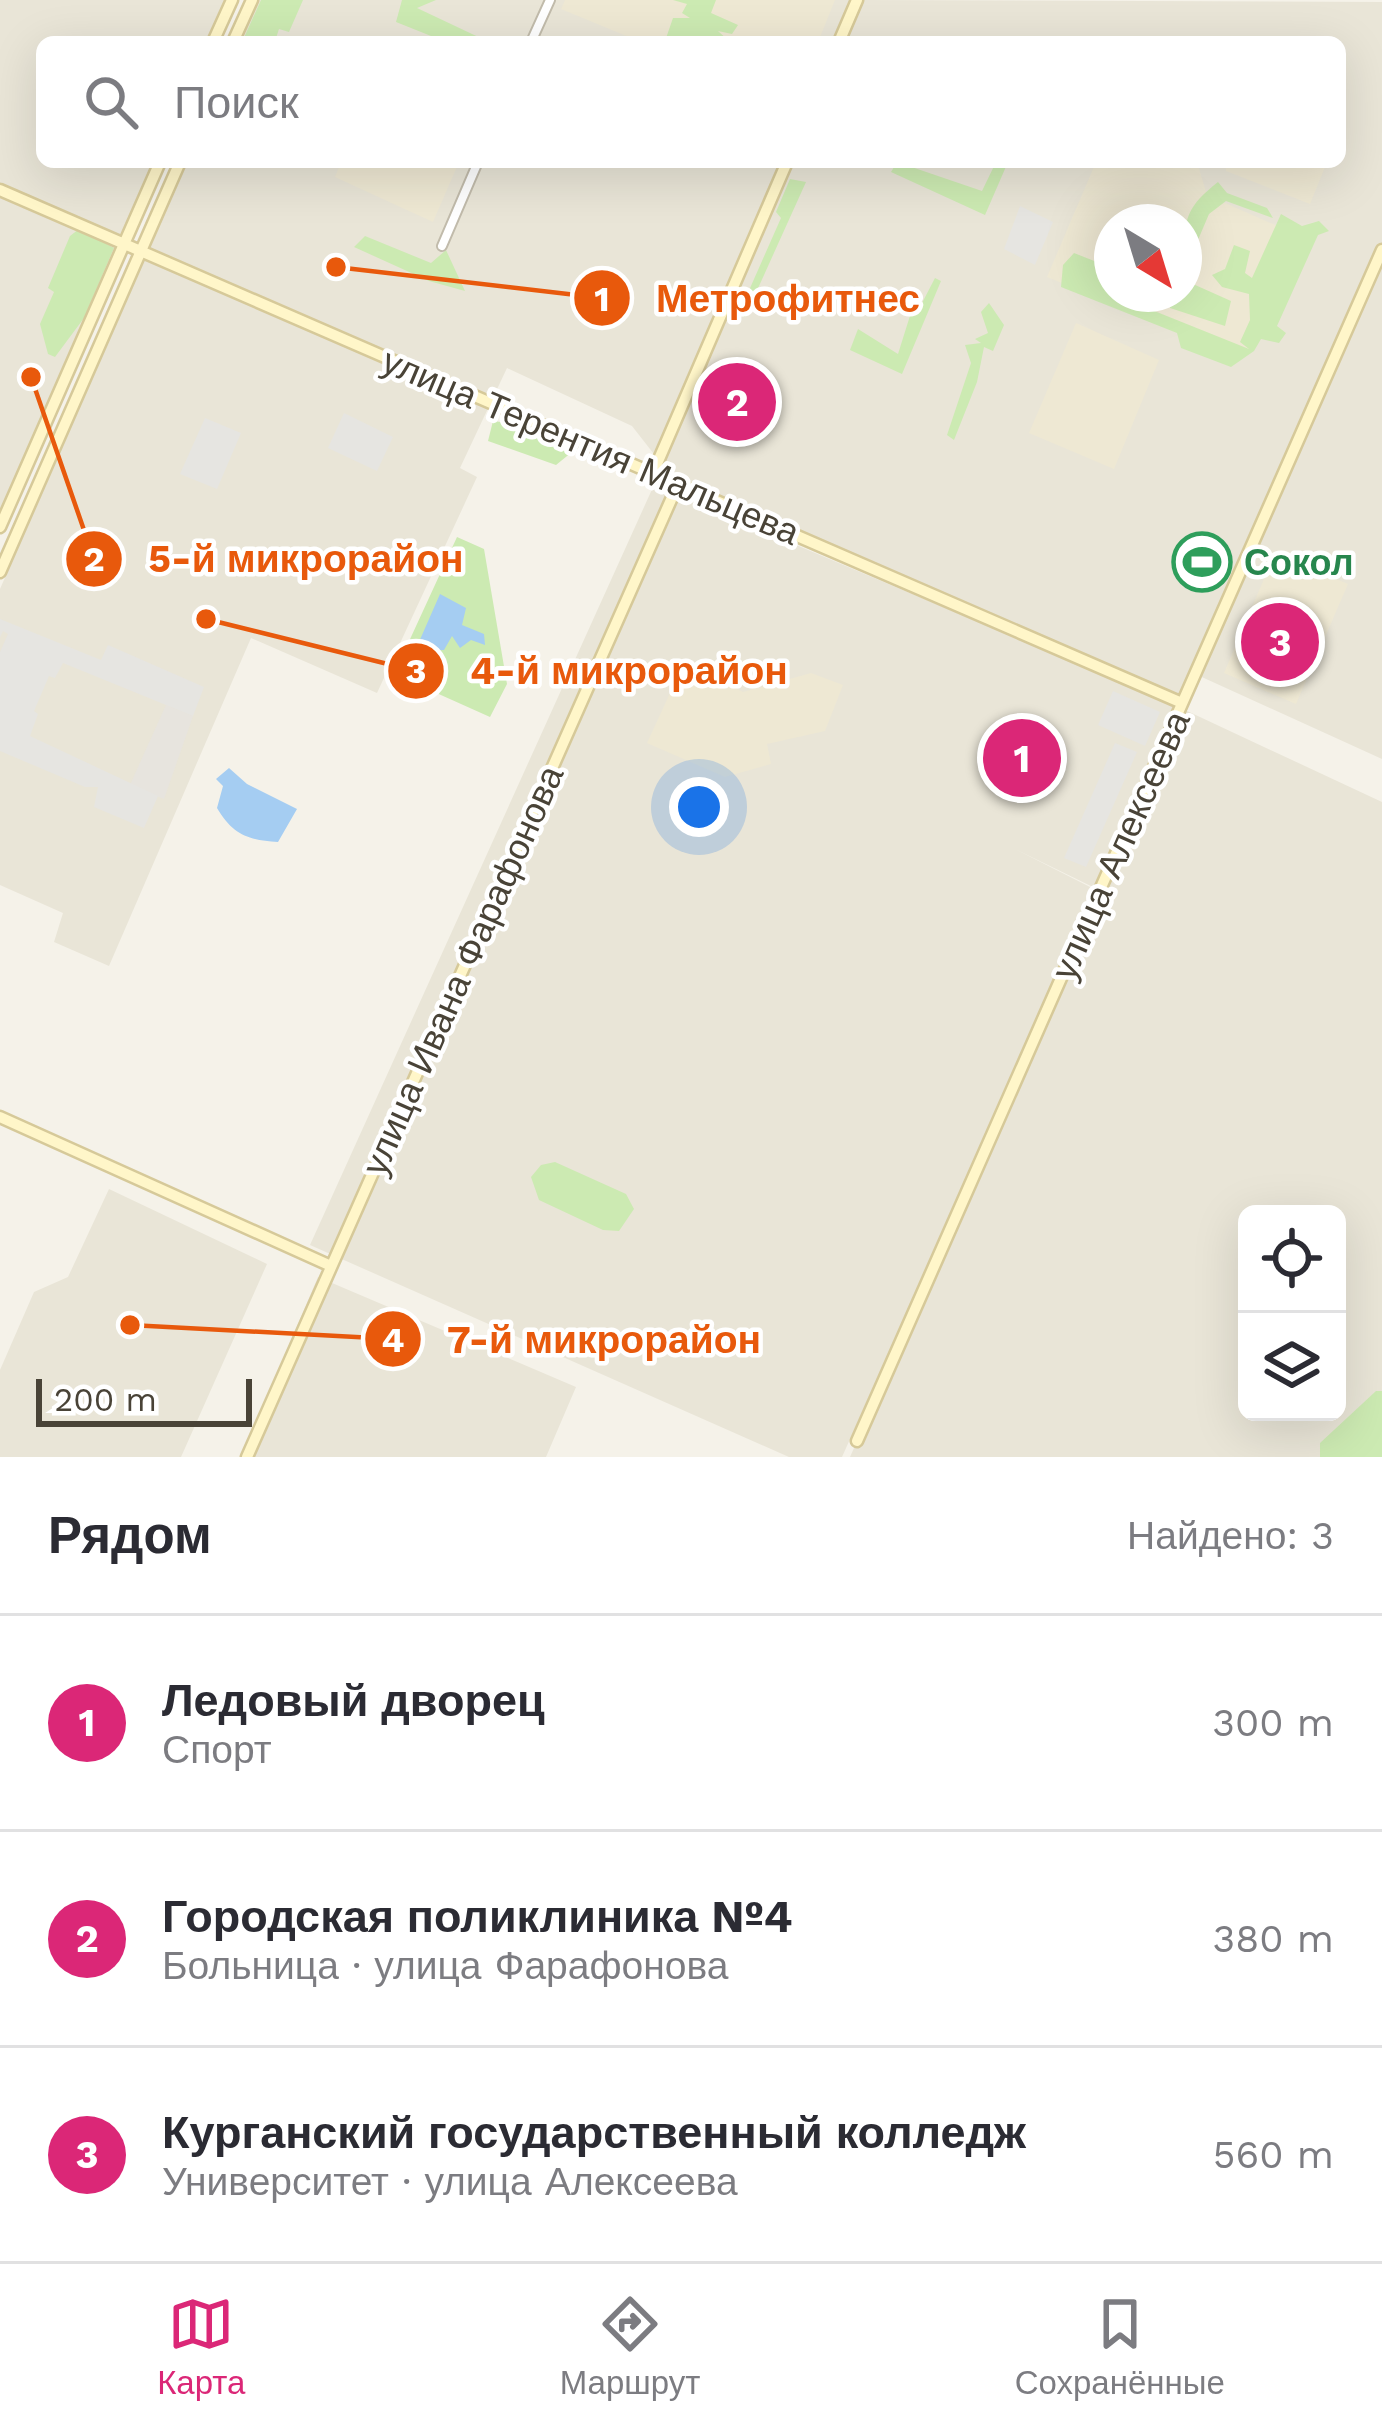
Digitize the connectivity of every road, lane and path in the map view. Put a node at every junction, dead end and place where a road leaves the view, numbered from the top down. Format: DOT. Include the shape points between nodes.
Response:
graph roads {
  1 [pos="232,0"];
  2 [pos="252,0"];
  3 [pos="550,0"];
  4 [pos="857,0"];
  5 [pos="216,36"];
  6 [pos="236,36"];
  7 [pos="534,36"];
  8 [pos="842,36"];
  9 [pos="157,168"];
  10 [pos="177,168"];
  11 [pos="475,168"];
  12 [pos="784,168"];
  13 [pos="0,190"];
  14 [pos="124,244"];
  15 [pos="442,246"];
  16 [pos="1382,250"];
  17 [pos="141,251"];
  18 [pos="69,370"];
  19 [pos="86,376"];
  20 [pos="25,470"];
  21 [pos="652,473"];
  22 [pos="42,476"];
  23 [pos="678,484"];
  24 [pos="0,527"];
  25 [pos="0,572"];
  26 [pos="1182,703"];
  27 [pos="0,1117"];
  28 [pos="331,1266"];
  29 [pos="857,1441"];
  30 [pos="247,1457"];
  1 -- 5 [label="street"];
  2 -- 6 [label="street"];
  3 -- 7 [label="street"];
  4 -- 8 [label="street"];
  9 -- 14 [label="street"];
  10 -- 17 [label="street"];
  11 -- 15 [label="street"];
  12 -- 21 [label="street"];
  13 -- 14 [label="street, улица Терентия Мальцева"];
  14 -- 17 [label="street, улица Терентия Мальцева"];
  14 -- 18 [label="street"];
  16 -- 26 [label="street, улица Алексеева"];
  17 -- 19 [label="street"];
  17 -- 21 [label="street, улица Терентия Мальцева"];
  18 -- 19 [label="street"];
  18 -- 20 [label="street"];
  19 -- 22 [label="street"];
  20 -- 22 [label="street"];
  20 -- 24 [label="street"];
  21 -- 23 [label="street, улица Терентия Мальцева"];
  22 -- 25 [label="street"];
  23 -- 26 [label="street, улица Терентия Мальцева"];
  23 -- 28 [label="street, улица Ивана Фарафонова"];
  26 -- 29 [label="street, улица Алексеева"];
  27 -- 28 [label="street"];
  28 -- 30 [label="street, улица Ивана Фарафонова"];
}
